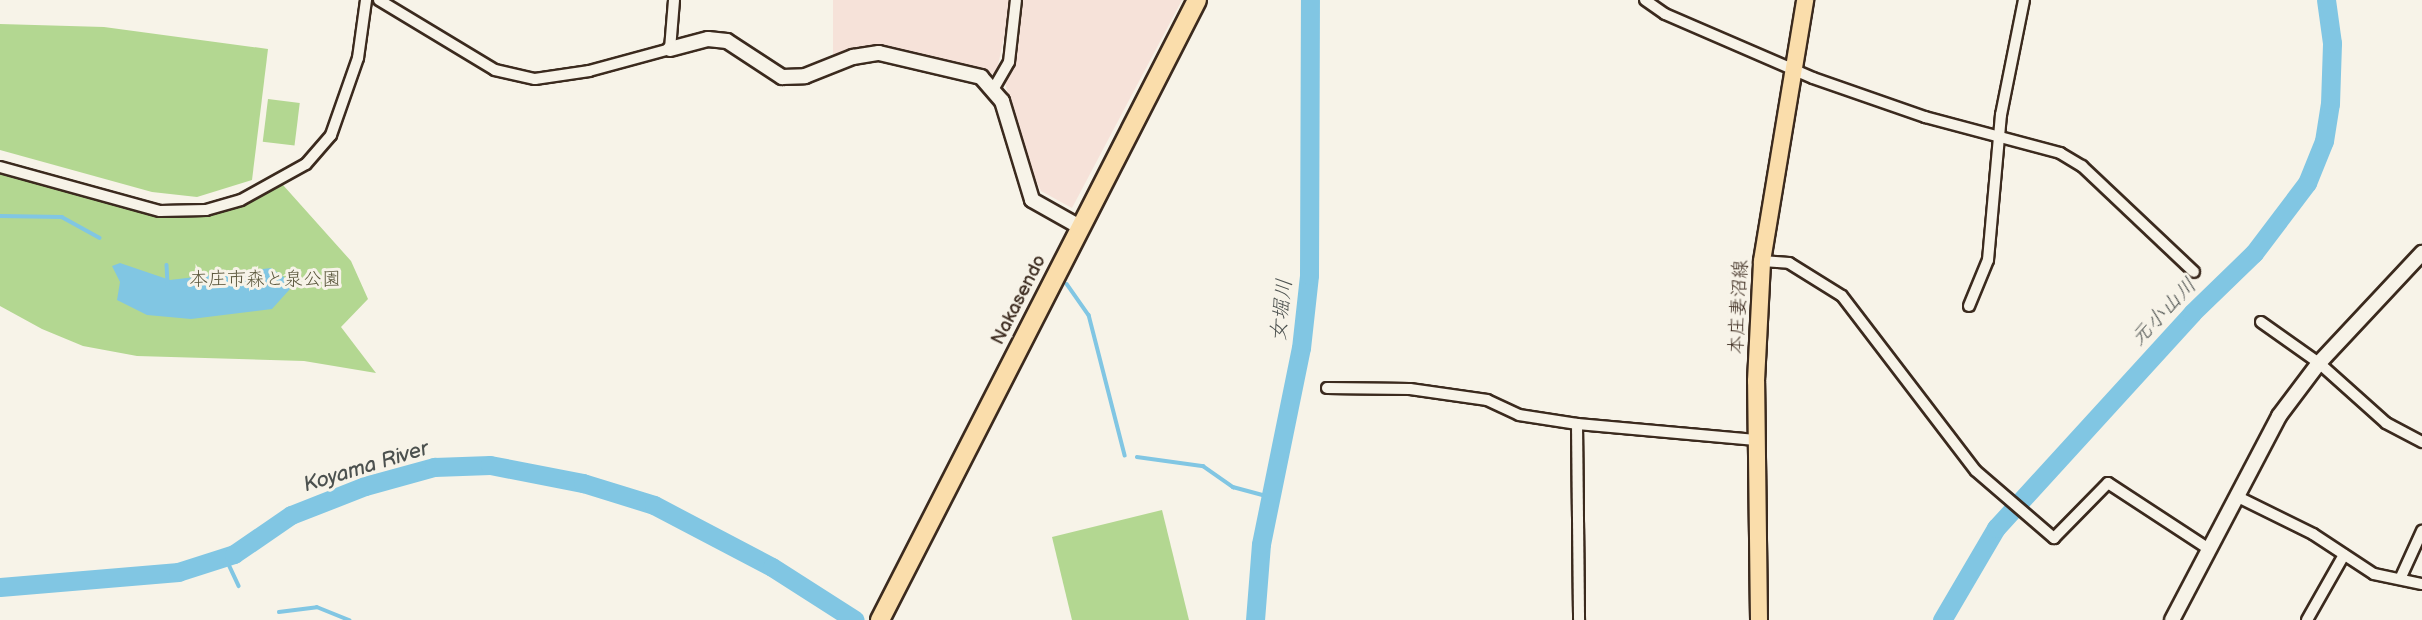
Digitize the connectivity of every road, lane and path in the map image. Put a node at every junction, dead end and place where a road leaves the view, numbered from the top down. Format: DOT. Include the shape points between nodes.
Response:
graph roads {
  1 [pos="366,0"];
  2 [pos="379,0"];
  3 [pos="674,0"];
  4 [pos="1016,0"];
  5 [pos="1197,0"];
  6 [pos="1645,0"];
  7 [pos="1805,0"];
  8 [pos="2024,0"];
  9 [pos="670,49"];
  10 [pos="1792,67"];
  11 [pos="993,88"];
  12 [pos="1999,135"];
  13 [pos="0,167"];
  14 [pos="1080,227"];
  15 [pos="2422,253"];
  16 [pos="1762,261"];
  17 [pos="2194,272"];
  18 [pos="1969,306"];
  19 [pos="2261,322"];
  20 [pos="2319,363"];
  21 [pos="1327,388"];
  22 [pos="1577,424"];
  23 [pos="1756,440"];
  24 [pos="2422,442"];
  25 [pos="2236,496"];
  26 [pos="2422,531"];
  27 [pos="2209,549"];
  28 [pos="2344,555"];
  29 [pos="2401,577"];
  30 [pos="2422,584"];
  31 [pos="880,620"];
  32 [pos="1579,620"];
  33 [pos="1759,620"];
  34 [pos="2172,620"];
  35 [pos="2307,620"];
  1 -- 13 [label="street" via="358,58 331,135 306,164 241,200 206,210 160,211"];
  2 -- 9 [label="street" via="495,70 521,77 579,73"];
  3 -- 9 [label="street"];
  4 -- 11 [label="street" via="1009,62"];
  5 -- 14 [label="highway, Nakasendo"];
  6 -- 10 [label="street" via="1665,14"];
  7 -- 10 [label="main road, 本庄妻沼線"];
  8 -- 12 [label="street"];
  9 -- 11 [label="street" via="708,39 727,41 772,73 794,78 853,57 891,54 981,78"];
  10 -- 12 [label="street" via="1925,117"];
  10 -- 16 [label="main road, 本庄妻沼線"];
  11 -- 14 [label="street" via="1032,200"];
  12 -- 17 [label="street" via="2060,153 2082,166"];
  12 -- 18 [label="street" via="1988,260"];
  14 -- 31 [label="highway, Nakasendo"];
  15 -- 20 [label="street"];
  16 -- 23 [label="main road, 本庄妻沼線"];
  16 -- 27 [label="street" via="1789,263 1854,307 1950,441 1991,485 2054,538 2108,483"];
  19 -- 20 [label="street"];
  20 -- 24 [label="street" via="2386,423"];
  20 -- 25 [label="street" via="2279,416"];
  21 -- 22 [label="street" via="1410,389 1487,400 1519,415"];
  22 -- 23 [label="street"];
  22 -- 32 [label="street"];
  23 -- 33 [label="main road, 本庄妻沼線"];
  25 -- 27 [label="street"];
  25 -- 28 [label="street"];
  26 -- 29 [label="street"];
  27 -- 34 [label="street"];
  28 -- 29 [label="street" via="2374,574"];
  28 -- 35 [label="street"];
  29 -- 30 [label="street"];
}
